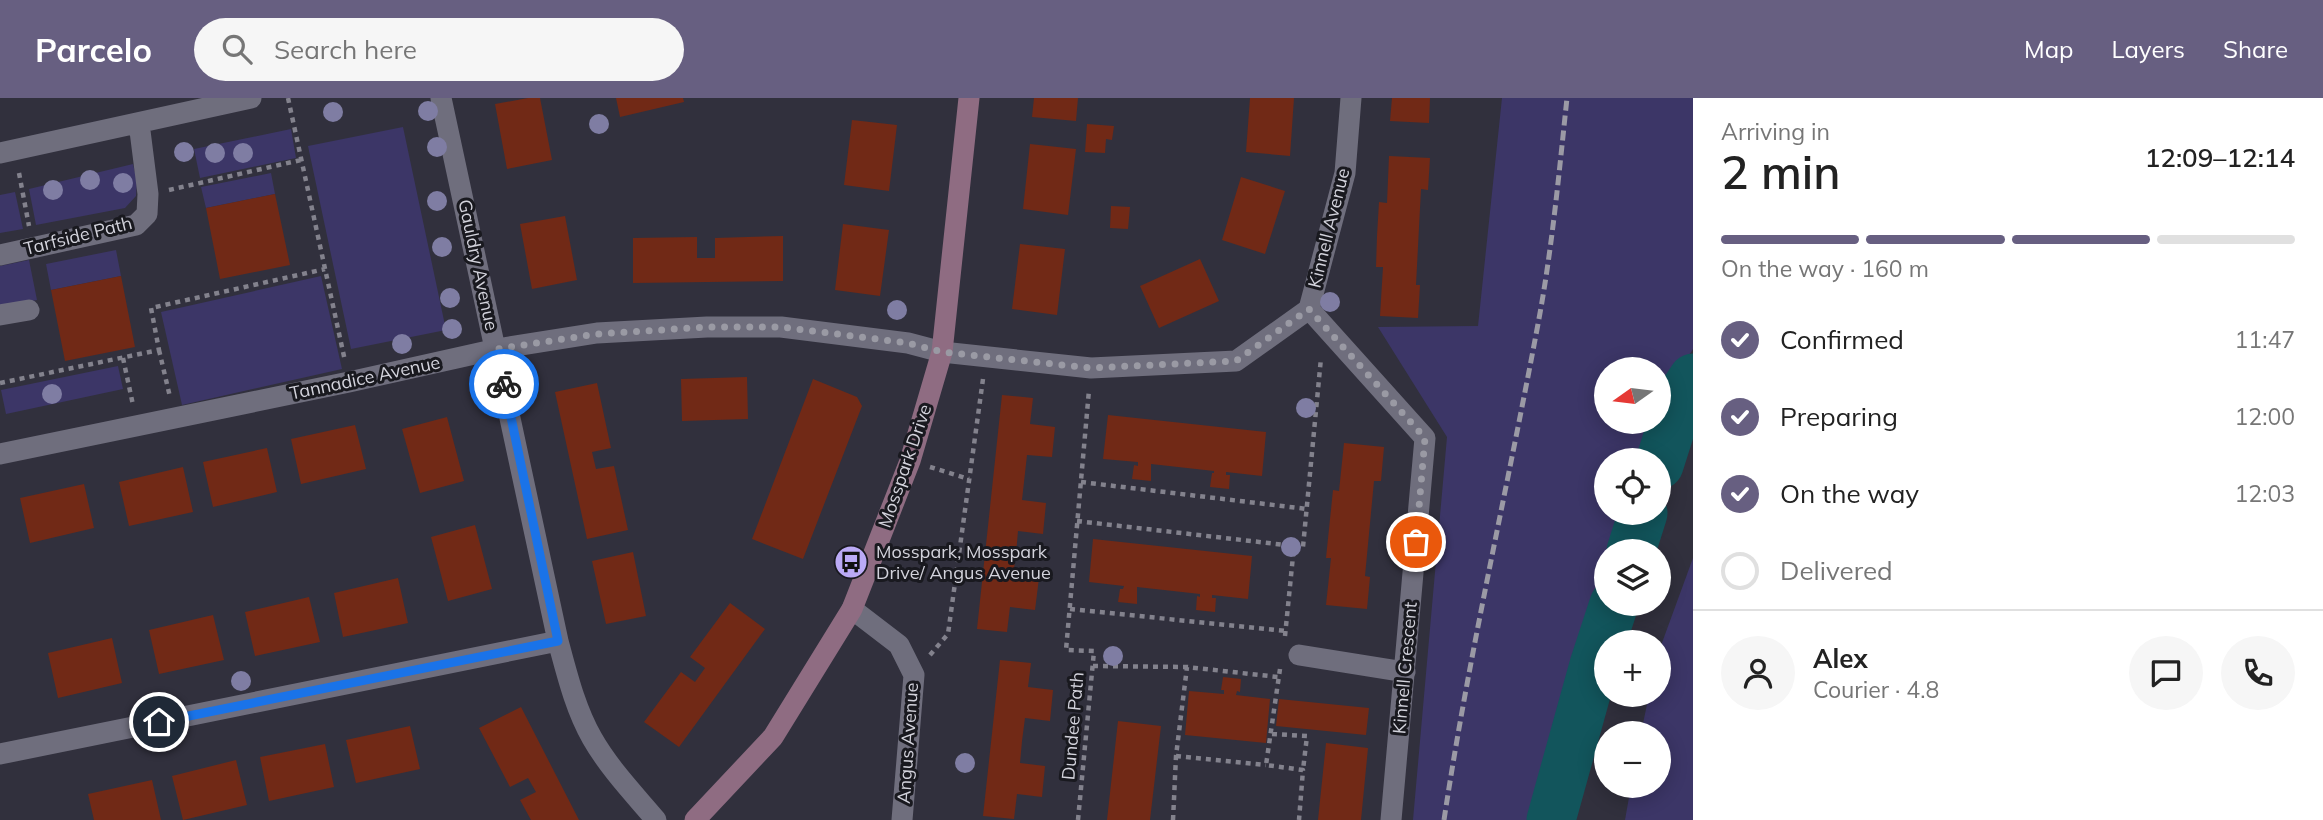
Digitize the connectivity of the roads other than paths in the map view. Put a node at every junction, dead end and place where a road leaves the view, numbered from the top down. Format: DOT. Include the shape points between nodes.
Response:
graph roads {
  1 [pos="251,98"];
  2 [pos="441,98"];
  3 [pos="969,98"];
  4 [pos="1351,98"];
  5 [pos="139,123"];
  6 [pos="7,151"];
  7 [pos="0,255"];
  8 [pos="1309,309"];
  9 [pos="29,310"];
  10 [pos="0,315"];
  11 [pos="497,349"];
  12 [pos="942,352"];
  13 [pos="0,454"];
  14 [pos="852,609"];
  15 [pos="558,641"];
  16 [pos="1288,654"];
  17 [pos="1405,672"];
  18 [pos="0,754"];
  19 [pos="656,820"];
  20 [pos="695,820"];
  21 [pos="902,820"];
  22 [pos="1391,820"];
  1 -- 5 [label="street"];
  2 -- 11 [label="street, Gauldry Avenue"];
  3 -- 12 [label="street, Mosspark Drive"];
  4 -- 8 [label="street, Kinnell Avenue" via="1345,173"];
  5 -- 6 [label="street"];
  5 -- 7 [label="street, Tarfside Path" via="148,194 147,214 136,225"];
  8 -- 12 [label="street, Kinnell Avenue" via="1236,361 1091,368"];
  8 -- 17 [label="street, Kinnell Crescent" via="1425,438"];
  9 -- 10 [label="street"];
  11 -- 12 [label="street, Tannadice Avenue" via="597,334 757,327 908,343"];
  11 -- 13 [label="street, Tannadice Avenue"];
  11 -- 15 [label="street, Gauldry Avenue"];
  12 -- 14 [label="street, Mosspark Drive" via="910,461"];
  14 -- 20 [label="street, Mosspark Drive" via="773,737"];
  14 -- 21 [label="street, Angus Avenue" via="899,645 914,675"];
  15 -- 18 [label="street"];
  15 -- 19 [label="street, Gauldry Avenue" via="570,687 593,739"];
  16 -- 17 [label="street"];
  17 -- 22 [label="street, Kinnell Crescent"];
}
